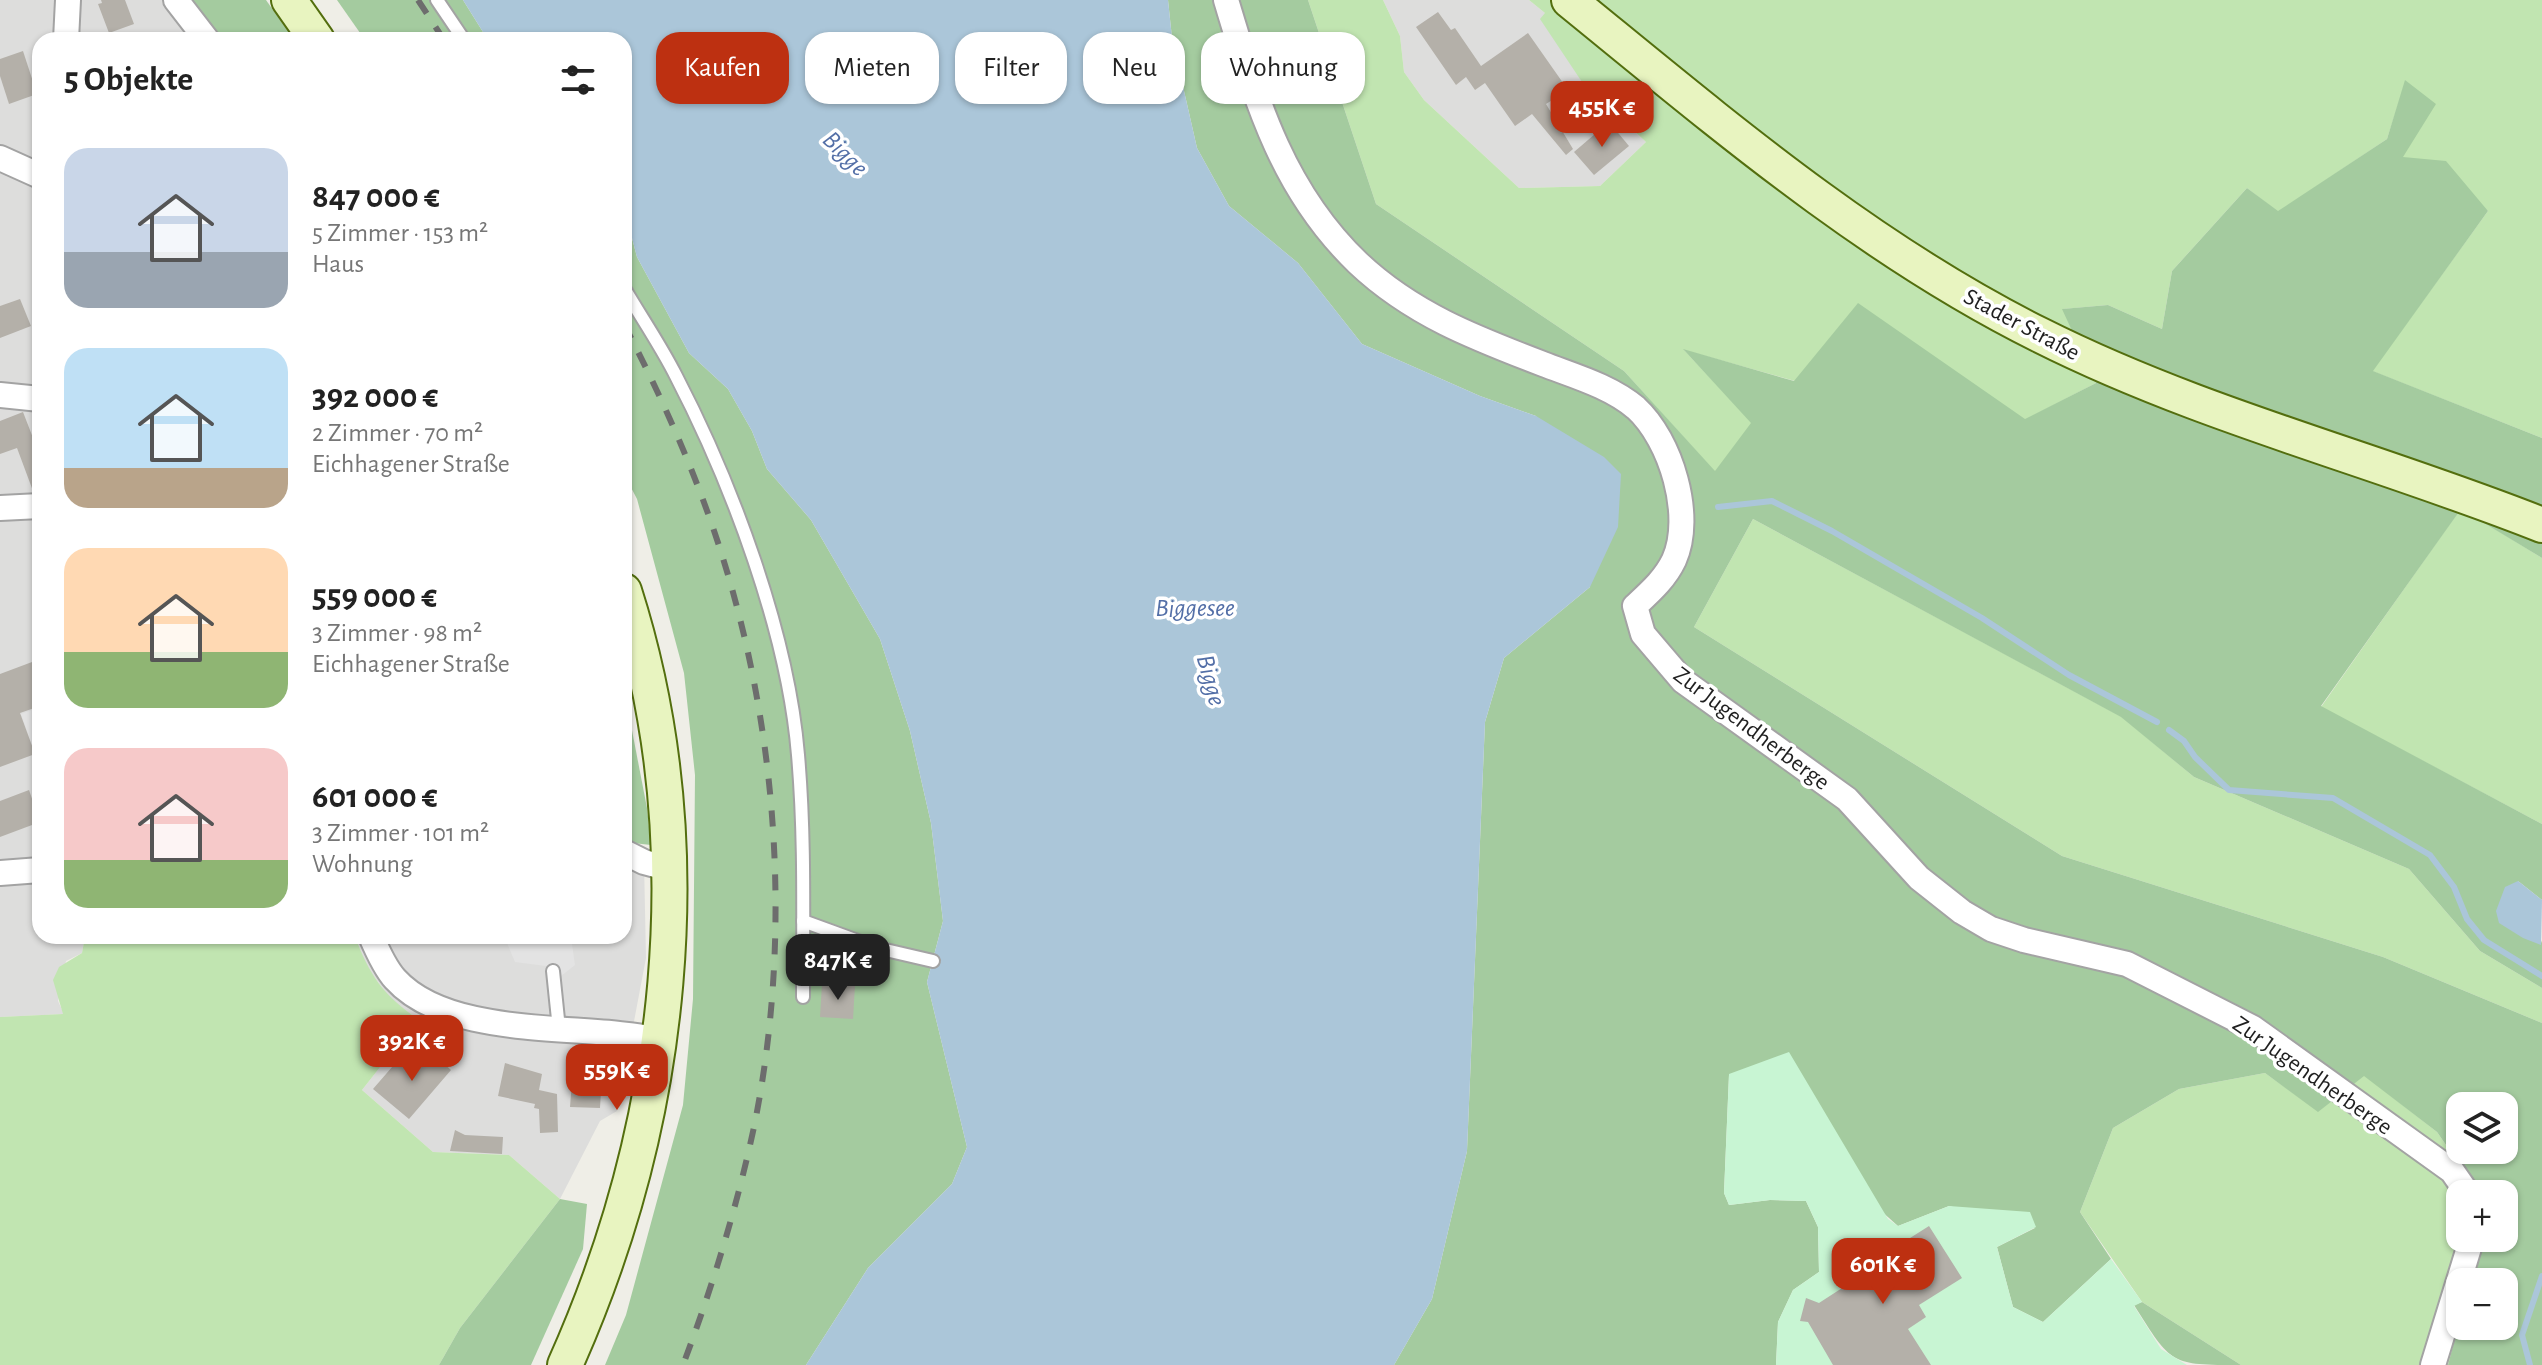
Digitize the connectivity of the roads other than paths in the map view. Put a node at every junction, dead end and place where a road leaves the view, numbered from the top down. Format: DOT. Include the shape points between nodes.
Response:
graph roads {
  1 [pos="68,0"];
  2 [pos="176,0"];
  3 [pos="289,0"];
  4 [pos="437,0"];
  5 [pos="1226,0"];
  6 [pos="1569,0"];
  7 [pos="66,32"];
  8 [pos="201,32"];
  9 [pos="311,32"];
  10 [pos="459,32"];
  11 [pos="0,158"];
  12 [pos="32,172"];
  13 [pos="632,302"];
  14 [pos="0,395"];
  15 [pos="32,398"];
  16 [pos="32,506"];
  17 [pos="0,508"];
  18 [pos="2542,525"];
  19 [pos="632,624"];
  20 [pos="632,856"];
  21 [pos="670,869"];
  22 [pos="32,871"];
  23 [pos="0,873"];
  24 [pos="803,921"];
  25 [pos="375,944"];
  26 [pos="933,961"];
  27 [pos="553,971"];
  28 [pos="803,997"];
  29 [pos="559,1029"];
  30 [pos="660,1040"];
  31 [pos="2458,1180"];
  32 [pos="2468,1252"];
  33 [pos="565,1365"];
  34 [pos="2433,1365"];
  1 -- 7 [label="street"];
  2 -- 8 [label="street"];
  3 -- 9 [label="street"];
  4 -- 10 [label="lane"];
  5 -- 31 [label="street, Zur Jugendherberge" via="1265,123 1290,176 1315,215 1357,262 1406,303 1454,330 1601,386 1636,409 1659,437 1680,497 1680,527 1675,558 1659,585 1635,606 1643,634 1683,681 1847,799 1919,878 1962,912 2024,940 2127,964 2253,1028"];
  6 -- 18 [label="street, Stader Straße" via="1852,222 2038,335 2211,409"];
  11 -- 12 [label="street"];
  13 -- 24 [label="lane" via="676,376 743,526 784,665 798,753"];
  14 -- 15 [label="street"];
  16 -- 17 [label="street"];
  19 -- 21 [label="street" via="655,718"];
  20 -- 21 [label="street"];
  21 -- 30 [label="street"];
  22 -- 23 [label="street"];
  24 -- 26 [label="lane" via="877,948"];
  24 -- 28 [label="lane"];
  25 -- 29 [label="street" via="393,978 439,1008 512,1026"];
  27 -- 29 [label="lane"];
  29 -- 30 [label="street"];
  30 -- 33 [label="street" via="628,1196"];
  32 -- 34 [label="street"];
}
